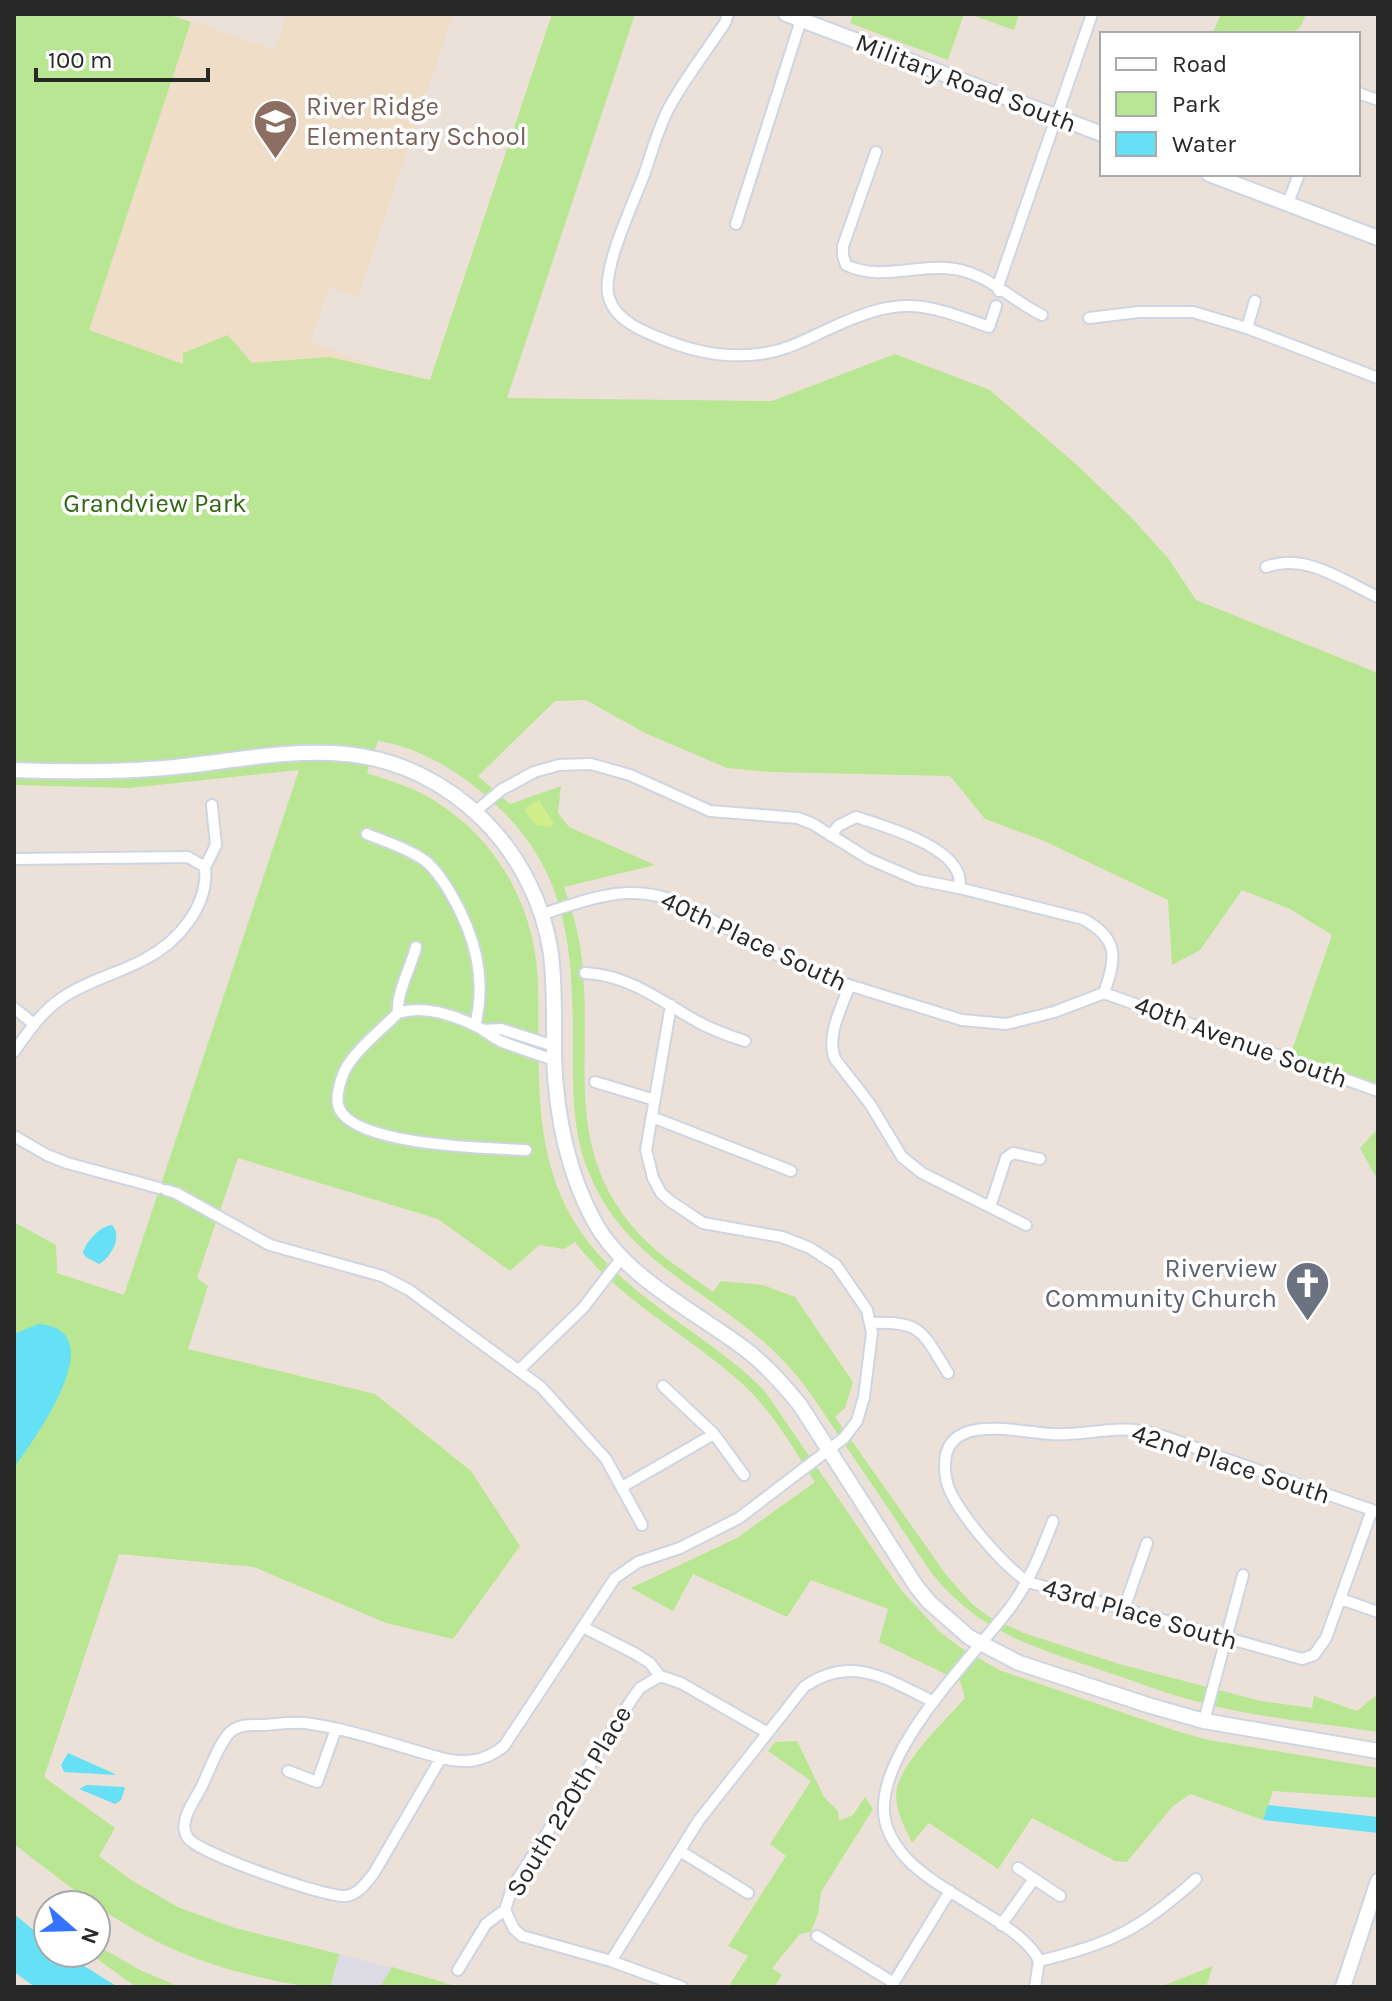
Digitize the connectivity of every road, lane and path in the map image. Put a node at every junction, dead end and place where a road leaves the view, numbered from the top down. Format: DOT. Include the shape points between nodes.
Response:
graph roads {
  1 [pos="728,14"];
  2 [pos="786,14"];
  3 [pos="1092,14"];
  4 [pos="801,20"];
  5 [pos="1055,117"];
  6 [pos="1100,133"];
  7 [pos="876,152"];
  8 [pos="1214,176"];
  9 [pos="1298,176"];
  10 [pos="1288,203"];
  11 [pos="736,224"];
  12 [pos="1378,238"];
  13 [pos="998,289"];
  14 [pos="1255,301"];
  15 [pos="996,306"];
  16 [pos="1042,315"];
  17 [pos="1089,318"];
  18 [pos="1247,328"];
  19 [pos="1378,378"];
  20 [pos="1266,567"];
  21 [pos="1378,597"];
  22 [pos="14,770"];
  23 [pos="212,805"];
  24 [pos="476,811"];
  25 [pos="367,834"];
  26 [pos="831,836"];
  27 [pos="16,858"];
  28 [pos="205,867"];
  29 [pos="959,888"];
  30 [pos="542,914"];
  31 [pos="416,947"];
  32 [pos="585,973"];
  33 [pos="849,987"];
  34 [pos="1104,993"];
  35 [pos="671,1005"];
  36 [pos="14,1008"];
  37 [pos="398,1013"];
  38 [pos="34,1024"];
  39 [pos="480,1028"];
  40 [pos="745,1041"];
  41 [pos="14,1052"];
  42 [pos="554,1053"];
  43 [pos="595,1082"];
  44 [pos="1378,1091"];
  45 [pos="655,1100"];
  46 [pos="652,1117"];
  47 [pos="14,1136"];
  48 [pos="526,1150"];
  49 [pos="1040,1159"];
  50 [pos="791,1171"];
  51 [pos="990,1207"];
  52 [pos="1026,1225"];
  53 [pos="623,1256"];
  54 [pos="871,1323"];
  55 [pos="519,1370"];
  56 [pos="948,1373"];
  57 [pos="663,1386"];
  58 [pos="714,1434"];
  59 [pos="829,1450"];
  60 [pos="949,1452"];
  61 [pos="744,1475"];
  62 [pos="622,1487"];
  63 [pos="1375,1511"];
  64 [pos="1053,1521"];
  65 [pos="642,1525"];
  66 [pos="1147,1543"];
  67 [pos="1243,1575"];
  68 [pos="1028,1582"];
  69 [pos="1341,1599"];
  70 [pos="1124,1609"];
  71 [pos="1378,1612"];
  72 [pos="583,1627"];
  73 [pos="1225,1638"];
  74 [pos="981,1643"];
  75 [pos="660,1676"];
  76 [pos="934,1702"];
  77 [pos="1204,1721"];
  78 [pos="336,1729"];
  79 [pos="768,1733"];
  80 [pos="1378,1751"];
  81 [pos="441,1758"];
  82 [pos="288,1771"];
  83 [pos="680,1851"];
  84 [pos="1018,1868"];
  85 [pos="1034,1879"];
  86 [pos="1196,1879"];
  87 [pos="1378,1881"];
  88 [pos="950,1891"];
  89 [pos="748,1893"];
  90 [pos="1060,1896"];
  91 [pos="505,1910"];
  92 [pos="1001,1925"];
  93 [pos="817,1936"];
  94 [pos="611,1961"];
  95 [pos="1039,1961"];
  96 [pos="458,1970"];
  97 [pos="892,1985"];
  98 [pos="682,1987"];
  99 [pos="1035,1987"];
  100 [pos="1343,1987"];
  1 -- 15 [label="street" via="660,125 624,222 607,281 610,303 621,317 690,350 763,354 898,305 930,308 989,327"];
  2 -- 4 [label="street, Military Road South"];
  3 -- 5 [label="street"];
  4 -- 5 [label="street, Military Road South"];
  4 -- 11 [label="street"];
  5 -- 6 [label="street, Military Road South"];
  5 -- 13 [label="street"];
  7 -- 13 [label="street" via="843,246 846,265 874,273 951,269 971,273"];
  8 -- 10 [label="street"];
  9 -- 10 [label="street"];
  10 -- 12 [label="street"];
  13 -- 16 [label="street"];
  14 -- 18 [label="street"];
  17 -- 18 [label="street" via="1193,312"];
  18 -- 19 [label="street"];
  20 -- 21 [label="street" via="1295,562"];
  22 -- 24 [label="street" via="112,771 350,754 418,774"];
  23 -- 28 [label="street" via="216,845"];
  24 -- 26 [label="street" via="534,772 591,764 630,775 710,811 798,818"];
  24 -- 30 [label="street" via="511,853"];
  25 -- 39 [label="street" via="426,860 443,880 477,954"];
  26 -- 29 [label="street" via="918,880"];
  26 -- 29 [label="street" via="856,817 912,834 957,867"];
  27 -- 28 [label="street" via="188,857"];
  28 -- 38 [label="street" via="199,906 172,940 145,959 87,982"];
  29 -- 34 [label="street" via="1083,919 1100,928 1112,946 1113,966"];
  30 -- 33 [label="street, 40th Place South" via="625,890 656,894"];
  30 -- 42 [label="street" via="554,985"];
  31 -- 37 [label="street" via="396,1002"];
  32 -- 35 [label="street" via="629,982"];
  33 -- 34 [label="street, 40th Place South" via="989,1024 1022,1021"];
  33 -- 51 [label="street" via="832,1038 835,1059 902,1157 922,1173"];
  34 -- 44 [label="street, 40th Avenue South"];
  35 -- 40 [label="street"];
  35 -- 45 [label="street"];
  36 -- 38 [label="street"];
  37 -- 39 [label="street" via="427,1011"];
  37 -- 48 [label="street" via="344,1072 338,1097 345,1116 406,1141"];
  38 -- 41 [label="street"];
  39 -- 42 [label="street" via="501,1029"];
  42 -- 53 [label="street" via="572,1166 595,1224"];
  43 -- 45 [label="street"];
  45 -- 46 [label="street"];
  46 -- 50 [label="street"];
  46 -- 54 [label="street" via="646,1150 661,1193 703,1223 782,1237 823,1256 836,1265"];
  47 -- 55 [label="street" via="67,1163 176,1193 270,1245 395,1282"];
  49 -- 51 [label="street" via="1013,1153 1006,1158"];
  51 -- 52 [label="street"];
  53 -- 55 [label="street" via="583,1308"];
  53 -- 59 [label="street" via="769,1369"];
  54 -- 56 [label="street" via="918,1329"];
  54 -- 59 [label="street" via="871,1357 857,1421"];
  55 -- 62 [label="street" via="600,1451"];
  57 -- 58 [label="street"];
  58 -- 61 [label="street"];
  58 -- 62 [label="street"];
  59 -- 72 [label="street" via="739,1518 626,1569"];
  59 -- 74 [label="street" via="916,1586"];
  60 -- 63 [label="street, 42nd Place South" via="963,1433 978,1429 1050,1434 1120,1428 1159,1435"];
  60 -- 68 [label="street, 43rd Place South" via="945,1475 954,1497 998,1557"];
  62 -- 65 [label="street"];
  63 -- 69 [label="street"];
  64 -- 68 [label="street"];
  66 -- 70 [label="street"];
  67 -- 73 [label="street"];
  68 -- 70 [label="street, 43rd Place South"];
  68 -- 74 [label="street"];
  69 -- 71 [label="street"];
  69 -- 73 [label="street, 43rd Place South" via="1326,1638 1308,1659"];
  70 -- 73 [label="street, 43rd Place South"];
  72 -- 75 [label="street" via="650,1663"];
  72 -- 81 [label="street" via="504,1746 475,1761"];
  73 -- 77 [label="street"];
  74 -- 76 [label="street"];
  74 -- 77 [label="street" via="1019,1663"];
  75 -- 79 [label="street"];
  75 -- 91 [label="street, South 220th Place" via="632,1699 512,1888"];
  76 -- 79 [label="street" via="865,1671 835,1672 804,1687"];
  76 -- 88 [label="street" via="895,1763 884,1817 903,1856"];
  77 -- 80 [label="street"];
  78 -- 81 [label="street"];
  78 -- 81 [label="street" via="302,1723 231,1731 187,1813 188,1839 292,1884 352,1895 374,1873"];
  78 -- 82 [label="street" via="317,1782"];
  79 -- 83 [label="street"];
  83 -- 89 [label="street"];
  83 -- 94 [label="street"];
  84 -- 85 [label="street"];
  85 -- 90 [label="street"];
  85 -- 92 [label="street"];
  86 -- 95 [label="street" via="1135,1928"];
  87 -- 100 [label="street"];
  88 -- 92 [label="street"];
  88 -- 97 [label="street"];
  91 -- 94 [label="street" via="522,1936"];
  91 -- 96 [label="street, South 220th Place" via="486,1924"];
  92 -- 95 [label="street" via="1025,1941"];
  93 -- 97 [label="street"];
  94 -- 98 [label="street"];
  95 -- 99 [label="street"];
}
